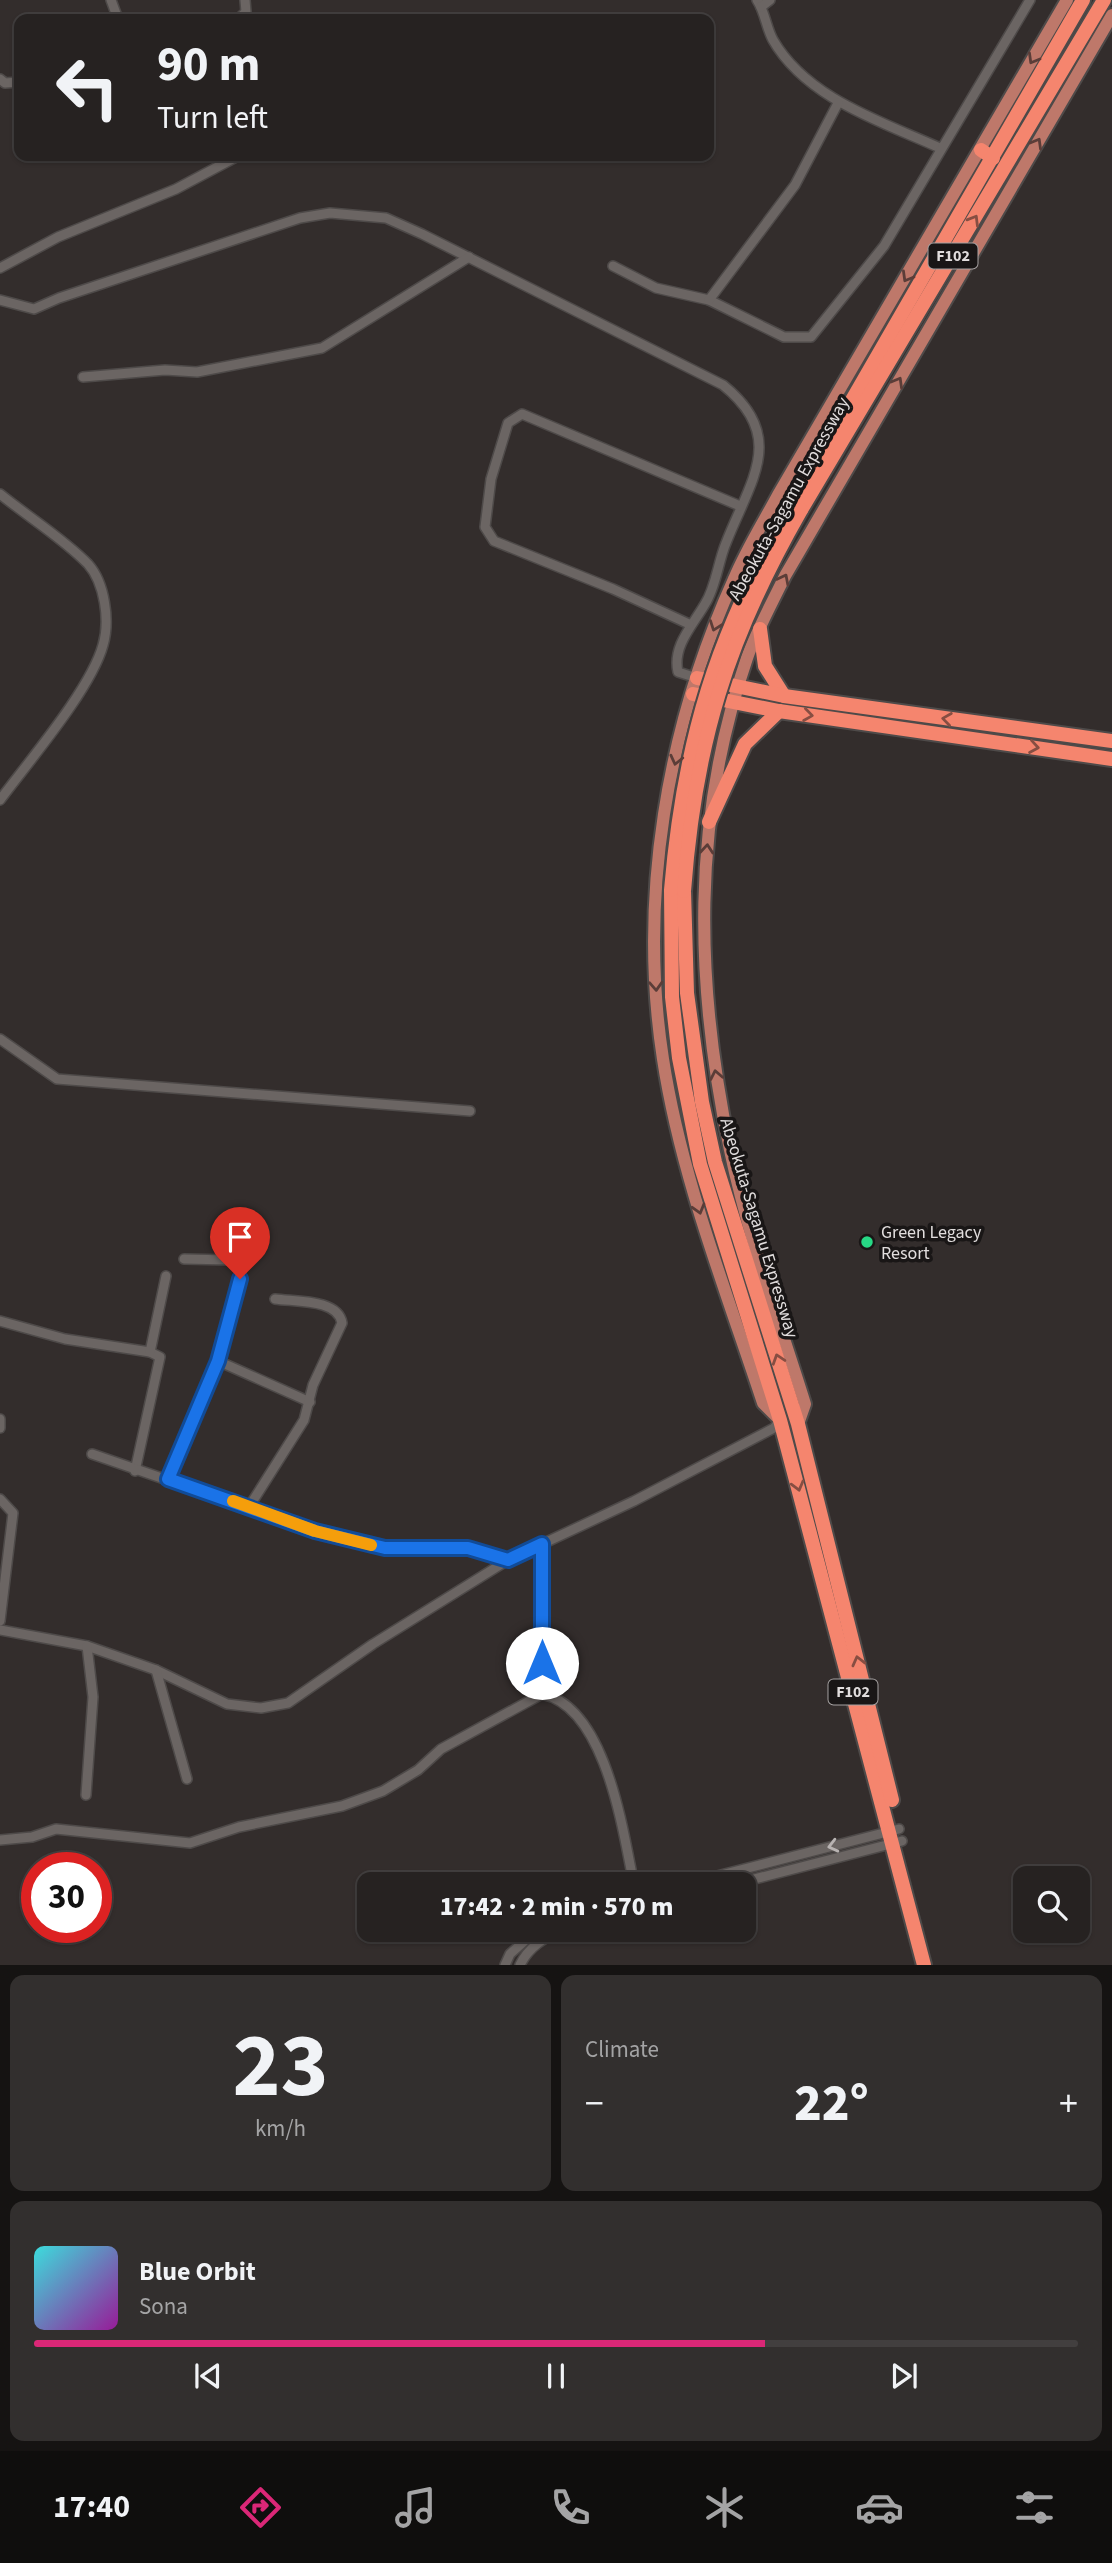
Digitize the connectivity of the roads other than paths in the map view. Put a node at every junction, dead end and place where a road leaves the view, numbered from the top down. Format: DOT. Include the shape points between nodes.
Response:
graph roads {
  1 [pos="770,0"];
  2 [pos="1030,0"];
  3 [pos="1068,0"];
  4 [pos="1083,0"];
  5 [pos="1104,0"];
  6 [pos="759,3"];
  7 [pos="1112,15"];
  8 [pos="838,103"];
  9 [pos="940,148"];
  10 [pos="987,154"];
  11 [pos="229,161"];
  12 [pos="1013,169"];
  13 [pos="469,257"];
  14 [pos="613,266"];
  15 [pos="0,268"];
  16 [pos="0,300"];
  17 [pos="709,300"];
  18 [pos="83,377"];
  19 [pos="0,494"];
  20 [pos="740,506"];
  21 [pos="797,507"];
  22 [pos="689,624"];
  23 [pos="760,629"];
  24 [pos="697,678"];
  25 [pos="739,687"];
  26 [pos="693,694"];
  27 [pos="785,696"];
  28 [pos="735,703"];
  29 [pos="779,711"];
  30 [pos="1112,741"];
  31 [pos="1112,759"];
  32 [pos="0,800"];
  33 [pos="709,822"];
  34 [pos="678,891"];
  35 [pos="0,1039"];
  36 [pos="470,1111"];
  37 [pos="184,1259"];
  38 [pos="166,1276"];
  39 [pos="275,1298"];
  40 [pos="0,1321"];
  41 [pos="150,1352"];
  42 [pos="218,1361"];
  43 [pos="310,1402"];
  44 [pos="0,1419"];
  45 [pos="780,1420"];
  46 [pos="798,1424"];
  47 [pos="0,1428"];
  48 [pos="92,1454"];
  49 [pos="135,1471"];
  50 [pos="168,1479"];
  51 [pos="0,1499"];
  52 [pos="249,1507"];
  53 [pos="542,1544"];
  54 [pos="508,1560"];
  55 [pos="0,1621"];
  56 [pos="0,1630"];
  57 [pos="87,1646"];
  58 [pos="156,1670"];
  59 [pos="542,1694"];
  60 [pos="187,1779"];
  61 [pos="86,1795"];
  62 [pos="896,1837"];
  63 [pos="0,1840"];
  64 [pos="631,1872"];
  65 [pos="740,1872"];
  66 [pos="756,1878"];
  67 [pos="524,1942"];
  68 [pos="541,1942"];
  69 [pos="505,1965"];
  70 [pos="520,1965"];
  71 [pos="924,1965"];
  72 [pos="933,1965"];
  1 -- 6 [label="street"];
  2 -- 9 [label="street"];
  3 -- 10 [label="main road, one-way"];
  4 -- 10 [label="highway, Abeokuta-Sagamu Expressway / F102"];
  5 -- 12 [label="highway, Abeokuta-Sagamu Expressway / F102"];
  6 -- 8 [label="street" via="773,40 787,58"];
  12 -- 7 [label="main road, one-way"];
  8 -- 9 [label="street"];
  8 -- 17 [label="street" via="795,185"];
  9 -- 17 [label="street" via="884,246 811,337 784,337"];
  10 -- 21 [label="highway, Abeokuta-Sagamu Expressway / F102"];
  10 -- 24 [label="main road, one-way" via="778,495 735,577"];
  11 -- 15 [label="street" via="176,189 47,242"];
  21 -- 12 [label="highway, Abeokuta-Sagamu Expressway / F102, one-way"];
  23 -- 12 [label="main road, one-way" via="785,576"];
  13 -- 16 [label="street" via="386,218 330,213 300,218 34,309"];
  13 -- 18 [label="street" via="323,348 197,372"];
  13 -- 20 [label="street" via="702,374 742,400 758,431 761,451 757,475"];
  14 -- 17 [label="street" via="656,288"];
  19 -- 32 [label="street" via="89,565 102,590 106,620 104,644 92,673"];
  20 -- 22 [label="street" via="707,603"];
  20 -- 22 [label="street" via="522,414 508,423 491,479 485,527 494,541"];
  21 -- 34 [label="highway, Abeokuta-Sagamu Expressway / F102, bridge" via="745,616 709,724"];
  22 -- 24 [label="street" via="676,662 678,672"];
  23 -- 25 [label="main road"];
  23 -- 27 [label="highway" via="765,666"];
  24 -- 25 [label="highway"];
  24 -- 26 [label="main road"];
  25 -- 27 [label="highway"];
  25 -- 28 [label="main road"];
  26 -- 28 [label="highway"];
  26 -- 45 [label="main road, one-way" via="663,815 655,889 655,984 663,1059 703,1223 763,1403"];
  30 -- 27 [label="highway, one-way"];
  28 -- 29 [label="highway"];
  28 -- 33 [label="main road"];
  29 -- 31 [label="highway, one-way"];
  29 -- 33 [label="highway" via="746,744"];
  46 -- 33 [label="main road, one-way" via="805,1404 731,1153 711,1046 702,954"];
  34 -- 45 [label="highway, Abeokuta-Sagamu Expressway / F102" via="672,997 687,1103 700,1164"];
  46 -- 34 [label="highway, Abeokuta-Sagamu Expressway / F102, one-way" via="715,1162 700,1090"];
  35 -- 36 [label="street" via="57,1079"];
  37 -- 42 [label="street" via="230,1260 241,1270"];
  38 -- 41 [label="street"];
  39 -- 43 [label="street" via="334,1308 341,1315 342,1324 313,1385"];
  40 -- 41 [label="street" via="65,1339"];
  41 -- 49 [label="street" via="161,1360"];
  42 -- 43 [label="street"];
  42 -- 50 [label="street"];
  43 -- 52 [label="street" via="304,1420"];
  44 -- 47 [label="street"];
  45 -- 53 [label="street" via="774,1428 634,1502"];
  45 -- 62 [label="highway, Abeokuta-Sagamu Expressway / F102, one-way"];
  62 -- 46 [label="highway, Abeokuta-Sagamu Expressway / F102, one-way"];
  48 -- 49 [label="street"];
  49 -- 50 [label="street"];
  50 -- 52 [label="street"];
  51 -- 55 [label="street" via="13,1513"];
  52 -- 54 [label="street" via="315,1531 385,1548 468,1548"];
  53 -- 54 [label="street"];
  53 -- 59 [label="street"];
  54 -- 58 [label="street" via="288,1703 261,1708 226,1704"];
  56 -- 57 [label="street"];
  57 -- 58 [label="street"];
  57 -- 61 [label="street" via="93,1697"];
  58 -- 60 [label="street"];
  59 -- 63 [label="street" via="441,1749 418,1770 383,1791 342,1806 239,1827 190,1843 56,1829"];
  59 -- 64 [label="street" via="575,1711 597,1745"];
  62 -- 65 [label="street, one-way"];
  62 -- 66 [label="street"];
  62 -- 71 [label="highway, Abeokuta-Sagamu Expressway / F102"];
  62 -- 72 [label="highway, Abeokuta-Sagamu Expressway / F102"];
  67 -- 69 [label="street"];
  68 -- 70 [label="street" via="525,1954"];
}
